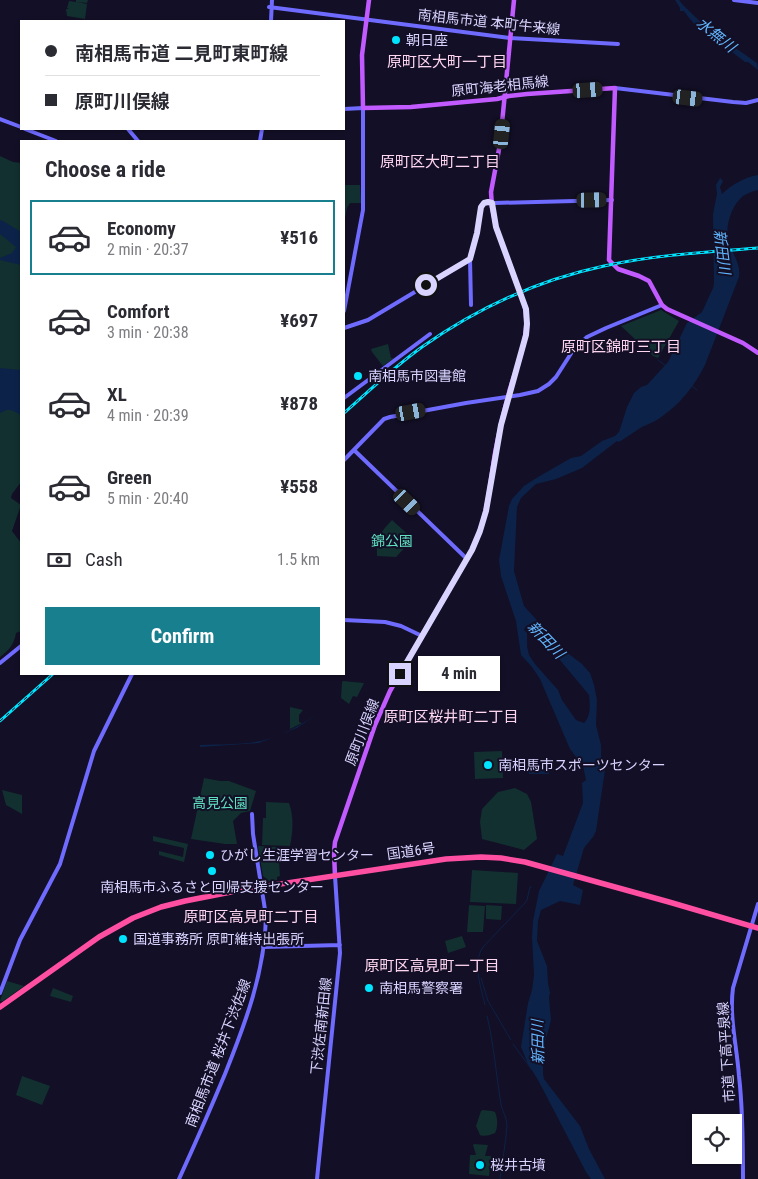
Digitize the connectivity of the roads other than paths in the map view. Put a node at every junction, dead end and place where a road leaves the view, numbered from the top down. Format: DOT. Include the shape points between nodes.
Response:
graph roads {
  1 [pos="272,0"];
  2 [pos="369,0"];
  3 [pos="514,0"];
  4 [pos="734,0"];
  5 [pos="758,3"];
  6 [pos="270,7"];
  7 [pos="271,20"];
  8 [pos="366,20"];
  9 [pos="510,38"];
  10 [pos="618,44"];
  11 [pos="615,88"];
  12 [pos="504,97"];
  13 [pos="758,100"];
  14 [pos="363,108"];
  15 [pos="345,109"];
  16 [pos="0,119"];
  17 [pos="20,127"];
  18 [pos="28,130"];
  19 [pos="129,130"];
  20 [pos="53,140"];
  21 [pos="137,140"];
  22 [pos="612,200"];
  23 [pos="492,205"];
  24 [pos="470,259"];
  25 [pos="471,305"];
  26 [pos="662,305"];
  27 [pos="345,306"];
  28 [pos="345,328"];
  29 [pos="430,334"];
  30 [pos="758,353"];
  31 [pos="345,397"];
  32 [pos="508,397"];
  33 [pos="354,450"];
  34 [pos="345,459"];
  35 [pos="467,559"];
  36 [pos="345,620"];
  37 [pos="422,636"];
  38 [pos="20,647"];
  39 [pos="0,663"];
  40 [pos="132,675"];
  41 [pos="252,814"];
  42 [pos="335,876"];
  43 [pos="262,887"];
  44 [pos="758,904"];
  45 [pos="751,926"];
  46 [pos="758,928"];
  47 [pos="340,945"];
  48 [pos="263,947"];
  49 [pos="0,990"];
  50 [pos="0,1007"];
  51 [pos="179,1179"];
  52 [pos="317,1179"];
  53 [pos="743,1179"];
  1 -- 6 [label="street"];
  2 -- 8 [label="main road"];
  3 -- 9 [label="main road, 原町川俣線"];
  4 -- 5 [label="street"];
  6 -- 7 [label="street"];
  6 -- 8 [label="street, 南相馬市道 本町牛来線"];
  8 -- 9 [label="street, 南相馬市道 本町牛来線"];
  8 -- 14 [label="main road" via="362,55"];
  9 -- 10 [label="street, 南相馬市道 本町牛来線"];
  9 -- 12 [label="main road, 原町川俣線"];
  11 -- 12 [label="main road, 原町海老相馬線"];
  11 -- 13 [label="street" via="733,102"];
  11 -- 22 [label="main road"];
  12 -- 14 [label="main road, 原町海老相馬線"];
  12 -- 23 [label="main road, 原町川俣線"];
  14 -- 15 [label="street"];
  14 -- 27 [label="street" via="363,210"];
  16 -- 17 [label="street"];
  18 -- 20 [label="street"];
  19 -- 21 [label="street"];
  22 -- 23 [label="street"];
  22 -- 26 [label="main road" via="609,260 618,269 648,281"];
  23 -- 24 [label="street" via="488,202 481,207"];
  23 -- 32 [label="main road, 原町川俣線, bridge" via="496,227 527,314 526,335"];
  24 -- 25 [label="street"];
  24 -- 28 [label="street" via="368,320"];
  26 -- 30 [label="main road"];
  26 -- 32 [label="street" via="587,337 549,384 533,392"];
  29 -- 31 [label="street"];
  32 -- 33 [label="street" via="390,416"];
  32 -- 35 [label="main road, 原町川俣線" via="486,511"];
  33 -- 34 [label="street"];
  33 -- 35 [label="street"];
  35 -- 37 [label="main road, 原町川俣線"];
  36 -- 37 [label="street" via="385,622"];
  37 -- 42 [label="main road, 原町川俣線" via="390,691 375,725 335,842"];
  38 -- 39 [label="street"];
  40 -- 49 [label="street" via="94,751 60,864 20,940"];
  41 -- 43 [label="street, 南相馬市道 桜井下渋佐線"];
  42 -- 43 [label="highway, 国道6号"];
  42 -- 45 [label="highway, 国道6号" via="419,862 472,857 506,859"];
  42 -- 47 [label="street, 下渋佐南新田線"];
  43 -- 48 [label="street, 南相馬市道 桜井下渋佐線" via="266,916"];
  43 -- 50 [label="highway, 国道6号" via="178,902 132,918 99,937"];
  44 -- 45 [label="street, 市道 下高平泉線"];
  45 -- 46 [label="highway, 国道6号"];
  45 -- 53 [label="street, 市道 下高平泉線" via="732,1000 740,1077"];
  47 -- 48 [label="street"];
  47 -- 52 [label="street, 下渋佐南新田線"];
  48 -- 51 [label="street, 南相馬市道 桜井下渋佐線" via="259,977 242,1031"];
}
